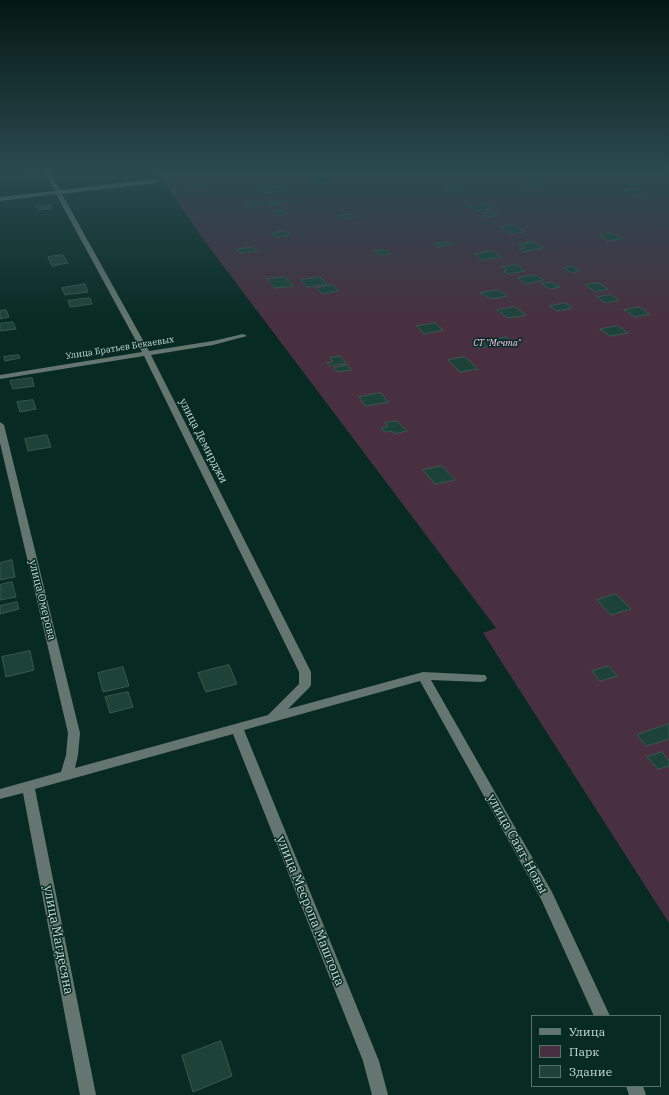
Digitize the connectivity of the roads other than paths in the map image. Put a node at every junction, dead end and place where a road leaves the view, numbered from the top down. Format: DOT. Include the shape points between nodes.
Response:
graph roads {
  1 [pos="74,221"];
  2 [pos="243,336"];
  3 [pos="146,353"];
  4 [pos="0,377"];
  5 [pos="0,425"];
  6 [pos="423,676"];
  7 [pos="481,678"];
  8 [pos="272,718"];
  9 [pos="237,728"];
  10 [pos="67,775"];
  11 [pos="28,786"];
  12 [pos="0,794"];
  13 [pos="602,1015"];
  14 [pos="88,1095"];
  15 [pos="380,1095"];
  1 -- 3 [label="street, улица Демирджи"];
  2 -- 3 [label="street, Улица Братьев Бекаевых"];
  3 -- 4 [label="street, Улица Братьев Бекаевых"];
  3 -- 8 [label="street, улица Демирджи" via="305,672 305,685"];
  5 -- 10 [label="street, улица Омерова" via="74,733"];
  6 -- 7 [label="street"];
  6 -- 8 [label="street"];
  6 -- 13 [label="street, улица Саят-Новы" via="547,896"];
  8 -- 9 [label="street"];
  9 -- 10 [label="street"];
  9 -- 15 [label="street, улица Месропа Маштоца" via="371,1061"];
  10 -- 11 [label="street"];
  11 -- 12 [label="street"];
  11 -- 14 [label="street, улица Магдесяна"];
}
